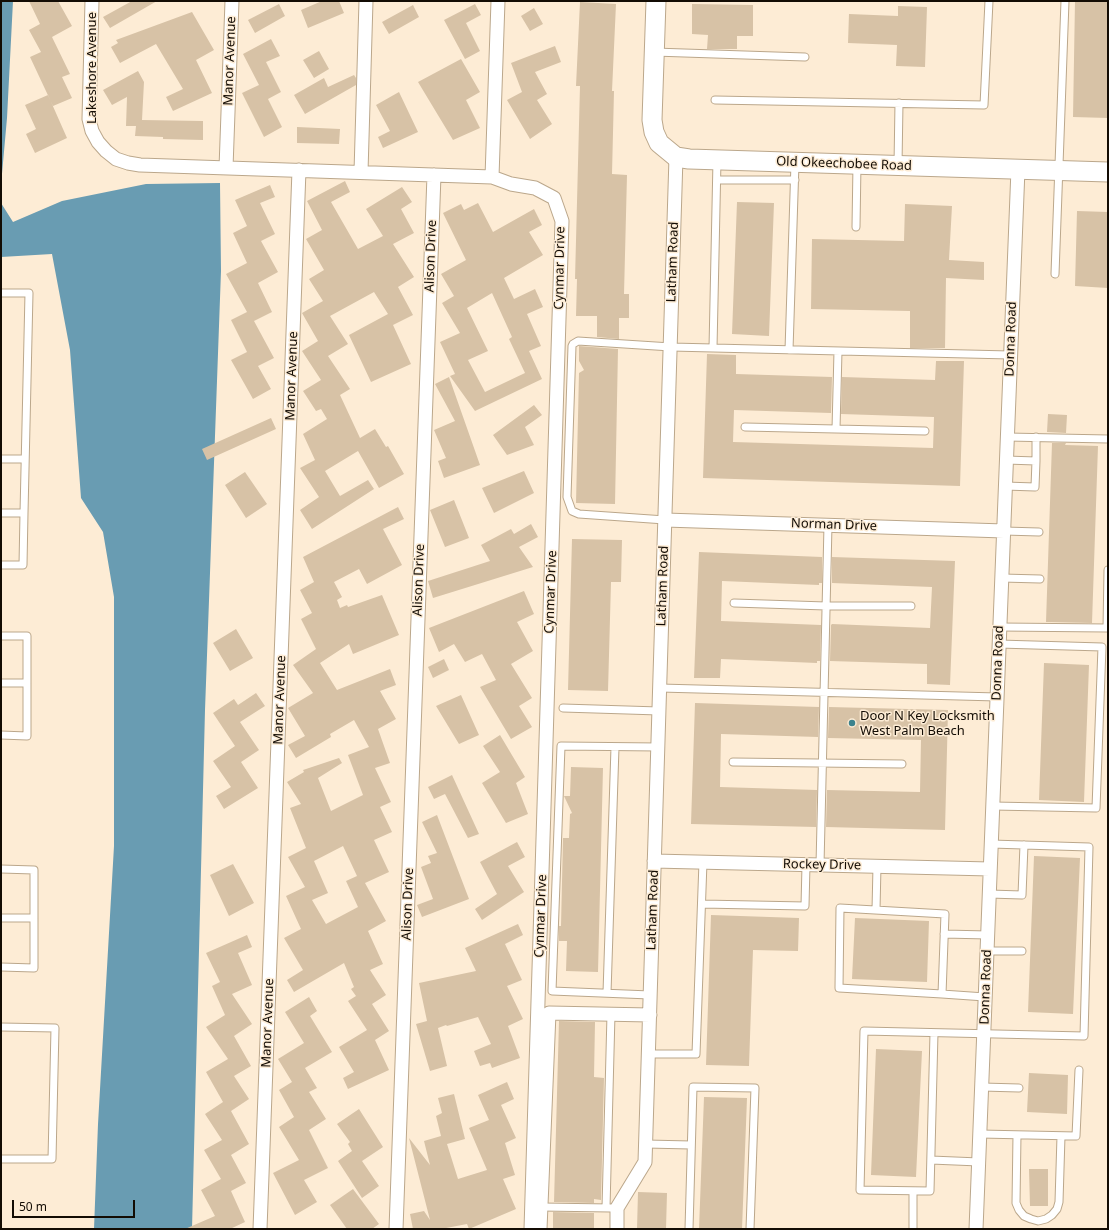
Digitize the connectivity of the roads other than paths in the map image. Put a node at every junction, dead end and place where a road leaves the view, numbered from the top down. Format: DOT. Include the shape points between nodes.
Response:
graph roads {
  1 [pos="92,1"];
  2 [pos="232,1"];
  3 [pos="366,1"];
  4 [pos="498,1"];
  5 [pos="656,1"];
  6 [pos="989,1"];
  7 [pos="1065,1"];
  8 [pos="805,57"];
  9 [pos="654,62"];
  10 [pos="716,100"];
  11 [pos="899,103"];
  12 [pos="676,157"];
  13 [pos="717,160"];
  14 [pos="857,164"];
  15 [pos="898,166"];
  16 [pos="226,168"];
  17 [pos="1018,169"];
  18 [pos="299,170"];
  19 [pos="1059,170"];
  20 [pos="361,172"];
  21 [pos="795,172"];
  22 [pos="1108,172"];
  23 [pos="434,175"];
  24 [pos="492,176"];
  25 [pos="717,180"];
  26 [pos="856,227"];
  27 [pos="1055,274"];
  28 [pos="1,293"];
  29 [pos="671,347"];
  30 [pos="713,348"];
  31 [pos="789,350"];
  32 [pos="838,351"];
  33 [pos="1010,355"];
  34 [pos="745,427"];
  35 [pos="836,429"];
  36 [pos="925,431"];
  37 [pos="1007,436"];
  38 [pos="1036,437"];
  39 [pos="1108,439"];
  40 [pos="1,459"];
  41 [pos="25,459"];
  42 [pos="1006,460"];
  43 [pos="1036,460"];
  44 [pos="1005,486"];
  45 [pos="1,513"];
  46 [pos="24,513"];
  47 [pos="665,520"];
  48 [pos="828,525"];
  49 [pos="1004,531"];
  50 [pos="1039,532"];
  51 [pos="1,565"];
  52 [pos="1108,570"];
  53 [pos="1002,578"];
  54 [pos="1040,579"];
  55 [pos="734,604"];
  56 [pos="826,606"];
  57 [pos="911,606"];
  58 [pos="1000,627"];
  59 [pos="1,636"];
  60 [pos="999,644"];
  61 [pos="1,683"];
  62 [pos="27,683"];
  63 [pos="660,688"];
  64 [pos="824,693"];
  65 [pos="997,697"];
  66 [pos="563,708"];
  67 [pos="659,712"];
  68 [pos="1,735"];
  69 [pos="615,747"];
  70 [pos="658,748"];
  71 [pos="733,762"];
  72 [pos="822,763"];
  73 [pos="902,764"];
  74 [pos="993,806"];
  75 [pos="991,844"];
  76 [pos="1024,845"];
  77 [pos="654,861"];
  78 [pos="703,862"];
  79 [pos="806,864"];
  80 [pos="820,865"];
  81 [pos="877,866"];
  82 [pos="1,868"];
  83 [pos="990,869"];
  84 [pos="989,894"];
  85 [pos="702,904"];
  86 [pos="876,910"];
  87 [pos="1,918"];
  88 [pos="34,918"];
  89 [pos="944,934"];
  90 [pos="988,935"];
  91 [pos="987,951"];
  92 [pos="1022,951"];
  93 [pos="1,967"];
  94 [pos="607,993"];
  95 [pos="942,994"];
  96 [pos="650,995"];
  97 [pos="986,997"];
  98 [pos="611,1014"];
  99 [pos="650,1015"];
  100 [pos="1,1027"];
  101 [pos="934,1033"];
  102 [pos="984,1035"];
  103 [pos="649,1054"];
  104 [pos="1079,1070"];
  105 [pos="982,1087"];
  106 [pos="1019,1088"];
  107 [pos="980,1134"];
  108 [pos="1017,1135"];
  109 [pos="1061,1136"];
  110 [pos="646,1144"];
  111 [pos="691,1145"];
  112 [pos="1,1159"];
  113 [pos="931,1160"];
  114 [pos="979,1162"];
  115 [pos="913,1191"];
  116 [pos="541,1207"];
  117 [pos="612,1208"];
  118 [pos="260,1229"];
  119 [pos="396,1229"];
  120 [pos="531,1229"];
  121 [pos="540,1229"];
  122 [pos="617,1229"];
  123 [pos="689,1229"];
  124 [pos="750,1229"];
  125 [pos="913,1229"];
  126 [pos="976,1229"];
  1 -- 16 [label="street, Lakeshore Avenue" via="90,119 92,131 98,142 116,158 128,163"];
  2 -- 16 [label="street, Manor Avenue"];
  3 -- 20 [label="street"];
  4 -- 24 [label="street"];
  5 -- 9 [label="street"];
  6 -- 11 [label="lane" via="984,105"];
  7 -- 19 [label="lane"];
  8 -- 9 [label="lane"];
  9 -- 12 [label="street" via="654,132 659,143"];
  10 -- 11 [label="lane"];
  11 -- 15 [label="lane"];
  12 -- 13 [label="street, Old Okeechobee Road"];
  12 -- 29 [label="street, Latham Road"];
  13 -- 21 [label="street, Old Okeechobee Road"];
  13 -- 25 [label="lane"];
  14 -- 15 [label="street, Old Okeechobee Road"];
  14 -- 21 [label="street, Old Okeechobee Road"];
  14 -- 26 [label="lane"];
  15 -- 17 [label="street, Old Okeechobee Road"];
  16 -- 18 [label="street"];
  17 -- 19 [label="street, Old Okeechobee Road"];
  17 -- 33 [label="street, Donna Road"];
  18 -- 20 [label="street"];
  18 -- 118 [label="street, Manor Avenue"];
  19 -- 22 [label="street, Old Okeechobee Road"];
  19 -- 27 [label="lane"];
  20 -- 23 [label="street"];
  21 -- 25 [label="lane"];
  21 -- 31 [label="lane"];
  23 -- 24 [label="street"];
  23 -- 119 [label="street, Alison Drive"];
  24 -- 120 [label="street, Cynmar Drive" via="511,184 535,188 554,198 562,221"];
  25 -- 30 [label="lane"];
  28 -- 41 [label="lane" via="29,293"];
  29 -- 30 [label="lane"];
  29 -- 47 [label="street, Latham Road"];
  29 -- 47 [label="lane" via="578,341 573,344 567,489 572,511 579,514"];
  30 -- 31 [label="lane"];
  31 -- 32 [label="lane"];
  32 -- 33 [label="lane"];
  32 -- 35 [label="lane"];
  33 -- 37 [label="street, Donna Road"];
  34 -- 35 [label="lane"];
  35 -- 36 [label="lane"];
  37 -- 38 [label="lane"];
  37 -- 42 [label="street, Donna Road"];
  38 -- 39 [label="lane"];
  38 -- 43 [label="lane"];
  40 -- 41 [label="lane"];
  41 -- 46 [label="lane"];
  42 -- 43 [label="lane"];
  42 -- 44 [label="street, Donna Road"];
  43 -- 44 [label="lane" via="1035,487"];
  44 -- 49 [label="street, Donna Road"];
  45 -- 46 [label="lane"];
  46 -- 51 [label="lane" via="23,565"];
  47 -- 48 [label="street, Norman Drive"];
  47 -- 63 [label="street, Latham Road"];
  48 -- 49 [label="street, Norman Drive"];
  48 -- 56 [label="lane"];
  49 -- 50 [label="lane"];
  49 -- 53 [label="street, Donna Road"];
  52 -- 58 [label="lane" via="1106,628"];
  53 -- 54 [label="lane"];
  53 -- 58 [label="street, Donna Road"];
  55 -- 56 [label="lane"];
  56 -- 57 [label="lane"];
  56 -- 64 [label="lane"];
  58 -- 60 [label="street, Donna Road"];
  59 -- 62 [label="lane" via="27,636"];
  60 -- 65 [label="street, Donna Road"];
  60 -- 74 [label="lane" via="1102,647 1096,808"];
  61 -- 62 [label="lane"];
  62 -- 68 [label="lane" via="27,736"];
  63 -- 64 [label="lane"];
  63 -- 67 [label="street, Latham Road"];
  64 -- 65 [label="lane"];
  64 -- 72 [label="lane"];
  65 -- 74 [label="street, Donna Road"];
  66 -- 67 [label="lane"];
  67 -- 70 [label="street, Latham Road"];
  69 -- 70 [label="lane"];
  69 -- 94 [label="lane"];
  69 -- 94 [label="lane" via="561,746 552,983 552,991"];
  70 -- 77 [label="street, Latham Road"];
  71 -- 72 [label="lane"];
  72 -- 73 [label="lane"];
  72 -- 80 [label="lane"];
  74 -- 75 [label="street, Donna Road"];
  75 -- 76 [label="lane"];
  75 -- 83 [label="street, Donna Road"];
  76 -- 84 [label="lane" via="1022,895"];
  76 -- 102 [label="lane" via="1089,846 1084,1036"];
  77 -- 78 [label="street, Rockey Drive"];
  77 -- 96 [label="street, Latham Road"];
  78 -- 79 [label="street, Rockey Drive"];
  78 -- 85 [label="lane"];
  79 -- 80 [label="street, Rockey Drive"];
  79 -- 85 [label="lane" via="805,906"];
  80 -- 81 [label="street, Rockey Drive"];
  81 -- 83 [label="street, Rockey Drive"];
  81 -- 86 [label="lane"];
  82 -- 88 [label="lane" via="34,870"];
  83 -- 84 [label="street, Donna Road"];
  84 -- 90 [label="street, Donna Road"];
  85 -- 103 [label="lane" via="696,1054"];
  86 -- 89 [label="lane" via="945,914"];
  86 -- 95 [label="lane" via="840,908 839,988"];
  87 -- 88 [label="lane"];
  88 -- 93 [label="lane" via="34,968"];
  89 -- 90 [label="lane"];
  89 -- 95 [label="lane"];
  90 -- 91 [label="street, Donna Road"];
  91 -- 92 [label="lane"];
  91 -- 97 [label="street, Donna Road"];
  94 -- 96 [label="lane"];
  95 -- 97 [label="lane"];
  96 -- 99 [label="street, Latham Road"];
  97 -- 102 [label="street, Donna Road"];
  98 -- 99 [label="street"];
  98 -- 116 [label="street" via="549,1013"];
  98 -- 117 [label="lane"];
  99 -- 103 [label="street, Latham Road"];
  100 -- 112 [label="lane" via="55,1028 52,1159"];
  101 -- 102 [label="lane"];
  101 -- 113 [label="lane"];
  101 -- 115 [label="lane" via="864,1032 860,1190"];
  102 -- 105 [label="street, Donna Road"];
  103 -- 110 [label="street, Latham Road"];
  104 -- 109 [label="lane" via="1076,1136"];
  105 -- 106 [label="lane"];
  105 -- 107 [label="street, Donna Road"];
  107 -- 108 [label="lane"];
  107 -- 114 [label="street, Donna Road"];
  108 -- 109 [label="lane"];
  108 -- 109 [label="lane" via="1016,1203 1024,1216 1038,1220 1052,1215 1060,1202"];
  110 -- 111 [label="lane"];
  110 -- 117 [label="street, Latham Road" via="645,1162"];
  111 -- 123 [label="lane"];
  111 -- 124 [label="lane" via="693,1087 755,1088"];
  113 -- 114 [label="lane"];
  113 -- 115 [label="lane" via="930,1191"];
  114 -- 126 [label="street, Donna Road"];
  115 -- 125 [label="lane"];
  116 -- 117 [label="lane"];
  116 -- 121 [label="street"];
  117 -- 122 [label="street"];
}
